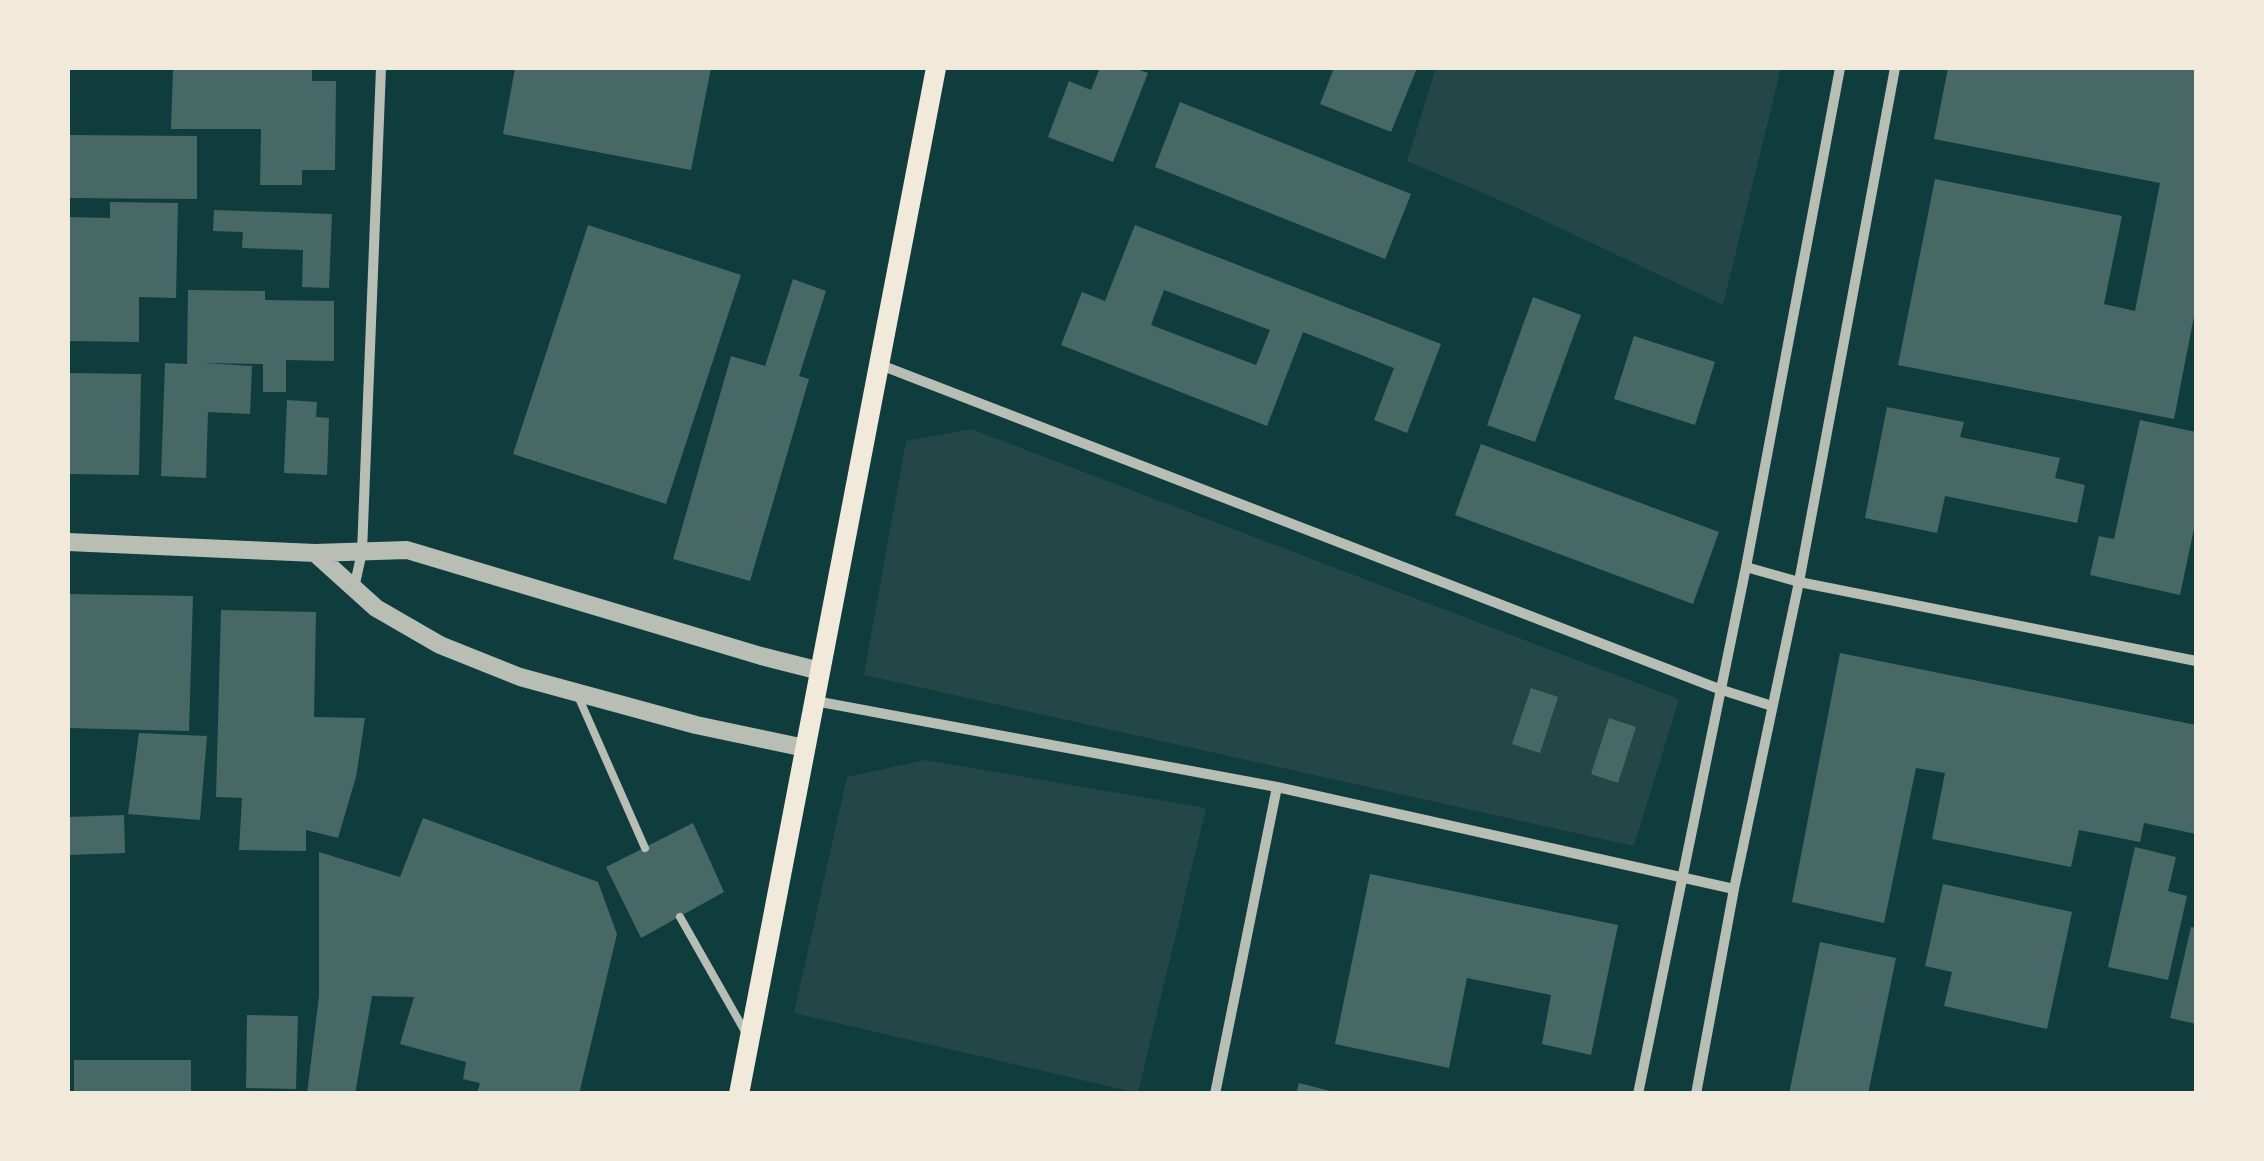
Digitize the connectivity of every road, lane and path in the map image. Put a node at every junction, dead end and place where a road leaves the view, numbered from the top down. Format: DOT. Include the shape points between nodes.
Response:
graph roads {
  1 [pos="381,68"];
  2 [pos="936,68"];
  3 [pos="1840,68"];
  4 [pos="1896,68"];
  5 [pos="876,364"];
  6 [pos="68,542"];
  7 [pos="362,552"];
  8 [pos="315,553"];
  9 [pos="1746,568"];
  10 [pos="1799,582"];
  11 [pos="354,588"];
  12 [pos="2196,660"];
  13 [pos="820,671"];
  14 [pos="1719,689"];
  15 [pos="577,695"];
  16 [pos="814,701"];
  17 [pos="1772,706"];
  18 [pos="805,748"];
  19 [pos="1277,787"];
  20 [pos="644,848"];
  21 [pos="1681,879"];
  22 [pos="1734,889"];
  23 [pos="680,917"];
  24 [pos="749,1039"];
  25 [pos="738,1094"];
  26 [pos="1215,1094"];
  27 [pos="1638,1094"];
  28 [pos="1696,1094"];
  1 -- 7 [label="street"];
  2 -- 5 [label="main road"];
  3 -- 9 [label="street"];
  4 -- 10 [label="street"];
  5 -- 13 [label="main road"];
  5 -- 14 [label="street"];
  6 -- 8 [label="street"];
  7 -- 8 [label="street"];
  7 -- 11 [label="street"];
  7 -- 13 [label="street" via="407,550"];
  8 -- 11 [label="street"];
  9 -- 10 [label="street"];
  9 -- 14 [label="street"];
  10 -- 12 [label="street"];
  10 -- 17 [label="street"];
  11 -- 15 [label="street" via="440,645"];
  13 -- 16 [label="main road"];
  14 -- 17 [label="street"];
  14 -- 21 [label="street"];
  15 -- 18 [label="street"];
  15 -- 20 [label="lane"];
  16 -- 18 [label="main road"];
  16 -- 19 [label="street"];
  17 -- 22 [label="street"];
  18 -- 24 [label="main road"];
  19 -- 21 [label="street"];
  19 -- 26 [label="street"];
  21 -- 22 [label="street"];
  21 -- 27 [label="street"];
  22 -- 28 [label="street"];
  23 -- 24 [label="lane"];
  24 -- 25 [label="main road"];
}
